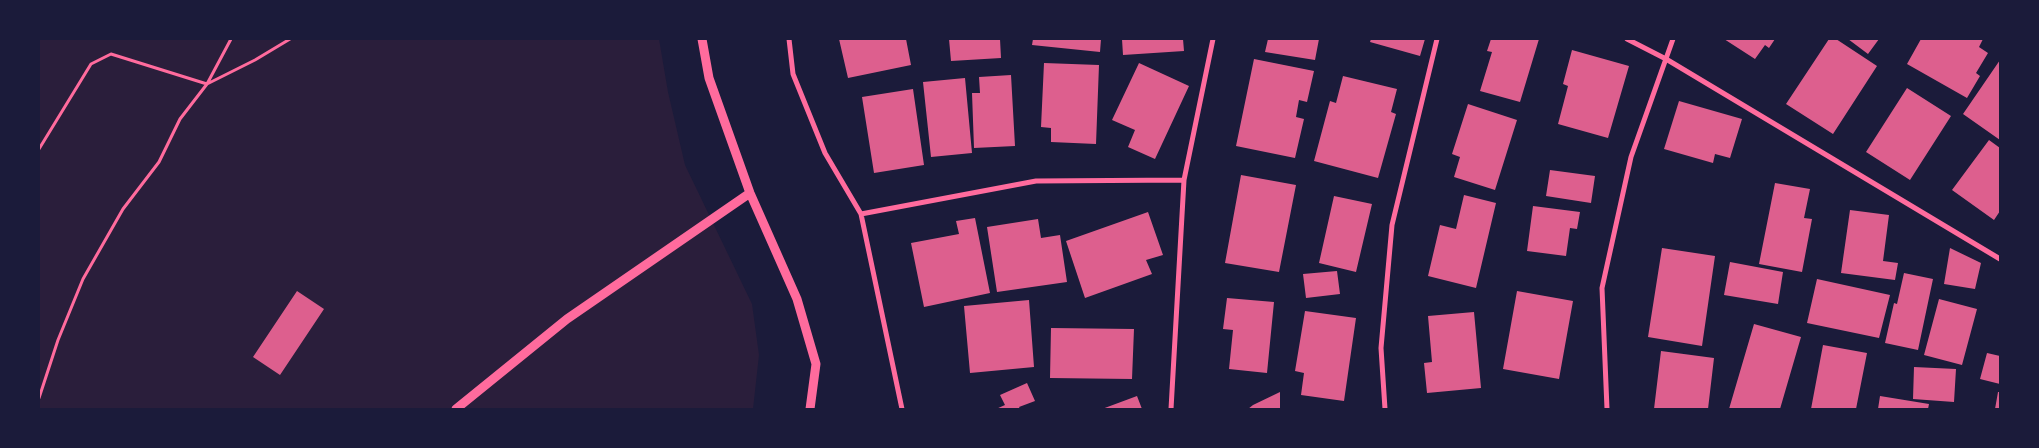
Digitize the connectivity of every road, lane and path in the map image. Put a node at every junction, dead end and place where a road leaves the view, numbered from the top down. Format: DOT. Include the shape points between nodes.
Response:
graph roads {
  1 [pos="231,39"];
  2 [pos="290,39"];
  3 [pos="702,39"];
  4 [pos="789,39"];
  5 [pos="1213,39"];
  6 [pos="1437,39"];
  7 [pos="1627,39"];
  8 [pos="1673,39"];
  9 [pos="1666,58"];
  10 [pos="207,84"];
  11 [pos="39,149"];
  12 [pos="1184,180"];
  13 [pos="750,193"];
  14 [pos="861,214"];
  15 [pos="2000,259"];
  16 [pos="39,398"];
  17 [pos="456,409"];
  18 [pos="810,409"];
  19 [pos="902,409"];
  20 [pos="1171,409"];
  21 [pos="1386,409"];
  22 [pos="1608,409"];
  1 -- 10 [label="path"];
  2 -- 10 [label="path"];
  3 -- 13 [label="street" via="709,78"];
  4 -- 14 [label="street" via="793,74 825,153"];
  5 -- 12 [label="street"];
  6 -- 21 [label="street" via="1392,225 1381,348"];
  7 -- 9 [label="street"];
  8 -- 9 [label="street"];
  9 -- 15 [label="street"];
  9 -- 22 [label="street" via="1631,157 1602,288"];
  10 -- 11 [label="path" via="111,54 91,64"];
  10 -- 16 [label="path" via="180,119 159,162 123,208 83,280"];
  12 -- 14 [label="street" via="1036,181"];
  12 -- 20 [label="street"];
  13 -- 17 [label="street" via="567,319"];
  13 -- 18 [label="street" via="797,298 816,364"];
  14 -- 19 [label="street"];
}
